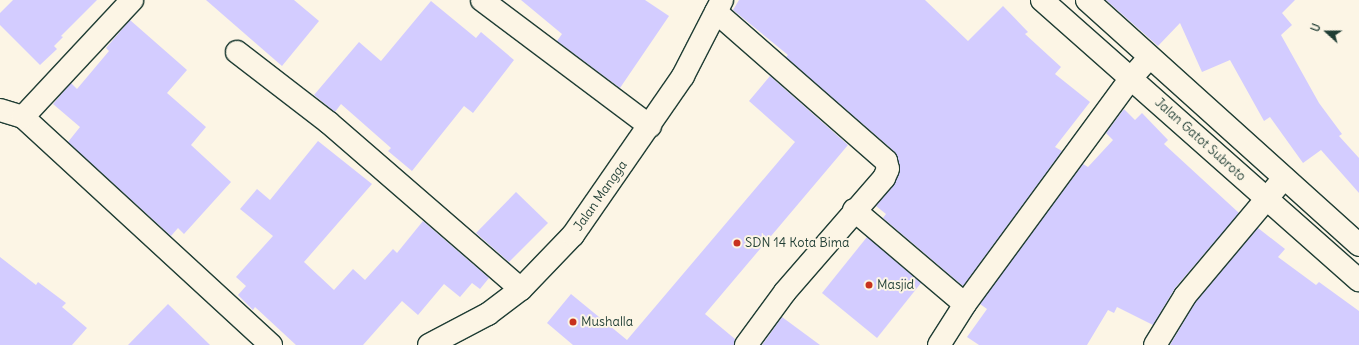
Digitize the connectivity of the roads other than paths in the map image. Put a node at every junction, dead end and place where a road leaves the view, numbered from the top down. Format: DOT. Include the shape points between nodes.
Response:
graph roads {
  1 [pos="132,0"];
  2 [pos="482,0"];
  3 [pos="1042,0"];
  4 [pos="1094,2"];
  5 [pos="719,6"];
  6 [pos="237,52"];
  7 [pos="1150,57"];
  8 [pos="1131,78"];
  9 [pos="0,110"];
  10 [pos="23,117"];
  11 [pos="650,126"];
  12 [pos="1284,178"];
  13 [pos="1265,199"];
  14 [pos="854,210"];
  15 [pos="1359,245"];
  16 [pos="1359,280"];
  17 [pos="521,289"];
  18 [pos="965,304"];
  19 [pos="271,345"];
  20 [pos="429,345"];
  21 [pos="746,345"];
  22 [pos="939,345"];
  23 [pos="1155,345"];
  1 -- 10 [label="street"];
  2 -- 11 [label="street"];
  3 -- 8 [label="street, Jalan Gatot Subroto"];
  4 -- 7 [label="street"];
  5 -- 11 [label="street, Jalan Mangga" via="683,76"];
  5 -- 14 [label="street" via="886,161 888,170 884,178"];
  6 -- 17 [label="street" via="328,122"];
  7 -- 8 [label="street"];
  7 -- 12 [label="street"];
  8 -- 13 [label="street, Jalan Gatot Subroto"];
  8 -- 18 [label="street"];
  9 -- 10 [label="street"];
  10 -- 19 [label="street"];
  11 -- 17 [label="street, Jalan Mangga" via="573,235"];
  12 -- 13 [label="street"];
  12 -- 15 [label="street"];
  13 -- 16 [label="street, Jalan Gatot Subroto"];
  13 -- 23 [label="street" via="1185,296"];
  14 -- 18 [label="street"];
  14 -- 21 [label="street" via="785,292"];
  17 -- 20 [label="street, Jalan Mangga" via="488,314"];
  18 -- 22 [label="street"];
}
